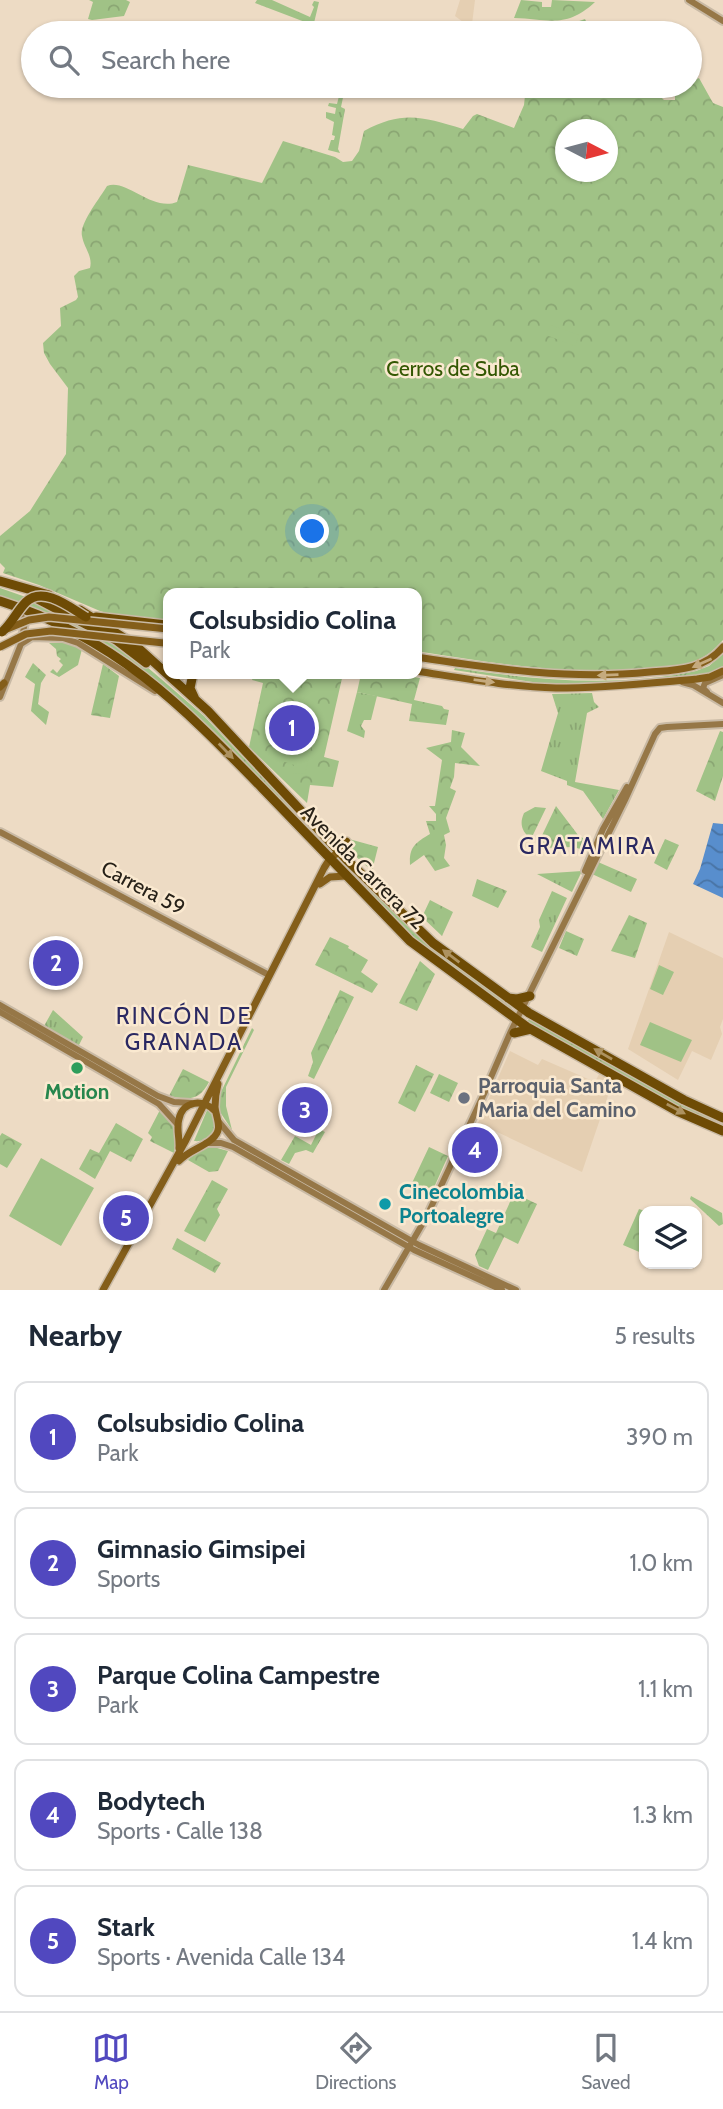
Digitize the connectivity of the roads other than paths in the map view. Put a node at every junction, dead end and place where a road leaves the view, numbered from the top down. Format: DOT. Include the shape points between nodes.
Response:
graph roads {
  1 [pos="689,0"];
  2 [pos="723,21"];
  3 [pos="0,583"];
  4 [pos="0,601"];
  5 [pos="10,604"];
  6 [pos="89,616"];
  7 [pos="163,626"];
  8 [pos="25,627"];
  9 [pos="163,627"];
  10 [pos="1,632"];
  11 [pos="62,632"];
  12 [pos="38,637"];
  13 [pos="163,643"];
  14 [pos="0,647"];
  15 [pos="723,648"];
  16 [pos="422,658"];
  17 [pos="158,666"];
  18 [pos="163,669"];
  19 [pos="163,671"];
  20 [pos="422,672"];
  21 [pos="723,673"];
  22 [pos="163,678"];
  23 [pos="164,679"];
  24 [pos="172,679"];
  25 [pos="192,679"];
  26 [pos="674,681"];
  27 [pos="1,687"];
  28 [pos="0,697"];
  29 [pos="714,698"];
  30 [pos="198,703"];
  31 [pos="177,704"];
  32 [pos="723,704"];
  33 [pos="723,724"];
  34 [pos="634,776"];
  35 [pos="288,797"];
  36 [pos="606,831"];
  37 [pos="0,832"];
  38 [pos="346,842"];
  39 [pos="343,856"];
  40 [pos="331,860"];
  41 [pos="346,876"];
  42 [pos="320,884"];
  43 [pos="269,975"];
  44 [pos="530,996"];
  45 [pos="505,997"];
  46 [pos="0,1005"];
  47 [pos="523,1010"];
  48 [pos="0,1012"];
  49 [pos="518,1021"];
  50 [pos="531,1029"];
  51 [pos="514,1032"];
  52 [pos="488,1084"];
  53 [pos="215,1086"];
  54 [pos="194,1103"];
  55 [pos="206,1104"];
  56 [pos="215,1111"];
  57 [pos="723,1118"];
  58 [pos="219,1122"];
  59 [pos="179,1128"];
  60 [pos="723,1131"];
  61 [pos="188,1141"];
  62 [pos="204,1143"];
  63 [pos="179,1157"];
  64 [pos="422,1224"];
  65 [pos="399,1235"];
  66 [pos="410,1245"];
  67 [pos="105,1290"];
  68 [pos="382,1290"];
  69 [pos="502,1290"];
  70 [pos="516,1290"];
  1 -- 2 [label="main road"];
  3 -- 6 [label="highway, Avenida Carrera 72" via="51,596"];
  3 -- 22 [label="highway, Avenida Carrera 72" via="45,602 129,649"];
  4 -- 5 [label="highway, Avenida Carrera 72"];
  5 -- 8 [label="main road" via="22,615"];
  5 -- 31 [label="highway, Avenida Carrera 72" via="45,616 103,647"];
  6 -- 7 [label="highway"];
  6 -- 10 [label="highway, bridge" via="54,599 35,597"];
  6 -- 17 [label="highway, Avenida Carrera 72"];
  8 -- 12 [label="main road"];
  8 -- 27 [label="main road"];
  9 -- 10 [label="main road, bridge" via="50,617"];
  11 -- 13 [label="main road, bridge"];
  11 -- 14 [label="main road, bridge" via="33,632"];
  11 -- 31 [label="highway, bridge" via="83,639"];
  12 -- 28 [label="main road" via="22,643"];
  12 -- 31 [label="main road" via="78,643"];
  15 -- 16 [label="main road, one-way" via="703,664 619,675 520,672"];
  17 -- 18 [label="highway"];
  17 -- 19 [label="highway, Avenida Carrera 72"];
  20 -- 26 [label="main road, one-way" via="542,687"];
  21 -- 26 [label="main road"];
  21 -- 29 [label="main road" via="704,685"];
  23 -- 35 [label="highway, Avenida Carrera 72"];
  24 -- 30 [label="highway, Avenida Carrera 72"];
  25 -- 30 [label="highway" via="191,691"];
  26 -- 29 [label="main road" via="693,685"];
  29 -- 32 [label="main road"];
  30 -- 35 [label="highway, Avenida Carrera 72"];
  31 -- 40 [label="highway, Avenida Carrera 72, one-way"];
  33 -- 34 [label="main road" via="658,730"];
  34 -- 36 [label="main road"];
  34 -- 36 [label="main road"];
  35 -- 39 [label="highway, Avenida Carrera 72"];
  36 -- 44 [label="main road"];
  37 -- 43 [label="main road, Carrera 59"];
  38 -- 39 [label="highway"];
  39 -- 40 [label="main road"];
  45 -- 39 [label="highway, Avenida Carrera 72, one-way" via="423,934"];
  40 -- 41 [label="highway, Avenida Carrera 72"];
  40 -- 42 [label="main road"];
  40 -- 43 [label="main road"];
  41 -- 42 [label="main road" via="330,877"];
  41 -- 49 [label="highway, Avenida Carrera 72" via="410,941"];
  42 -- 53 [label="main road"];
  43 -- 53 [label="main road"];
  44 -- 45 [label="highway"];
  44 -- 47 [label="main road"];
  45 -- 47 [label="highway, Avenida Carrera 72"];
  46 -- 54 [label="main road" via="158,1096"];
  47 -- 49 [label="main road"];
  57 -- 47 [label="highway, Avenida Carrera 72, one-way"];
  48 -- 59 [label="main road" via="159,1104"];
  49 -- 50 [label="highway, Avenida Carrera 72"];
  49 -- 51 [label="main road"];
  49 -- 52 [label="main road"];
  50 -- 51 [label="highway"];
  50 -- 60 [label="highway, Avenida Carrera 72, one-way" via="677,1111"];
  51 -- 52 [label="main road"];
  52 -- 64 [label="main road"];
  53 -- 54 [label="main road"];
  53 -- 55 [label="main road"];
  53 -- 56 [label="main road"];
  54 -- 55 [label="main road"];
  54 -- 59 [label="main road" via="184,1109"];
  55 -- 56 [label="main road"];
  55 -- 61 [label="main road"];
  56 -- 58 [label="main road"];
  58 -- 62 [label="main road" via="216,1135"];
  58 -- 65 [label="main road" via="234,1140"];
  59 -- 61 [label="main road"];
  59 -- 63 [label="main road"];
  61 -- 62 [label="main road"];
  61 -- 63 [label="main road"];
  62 -- 63 [label="main road"];
  62 -- 66 [label="main road" via="233,1147"];
  63 -- 67 [label="main road"];
  64 -- 65 [label="main road"];
  64 -- 66 [label="main road"];
  65 -- 66 [label="main road"];
  66 -- 68 [label="main road"];
  66 -- 69 [label="main road"];
  66 -- 70 [label="main road"];
}
